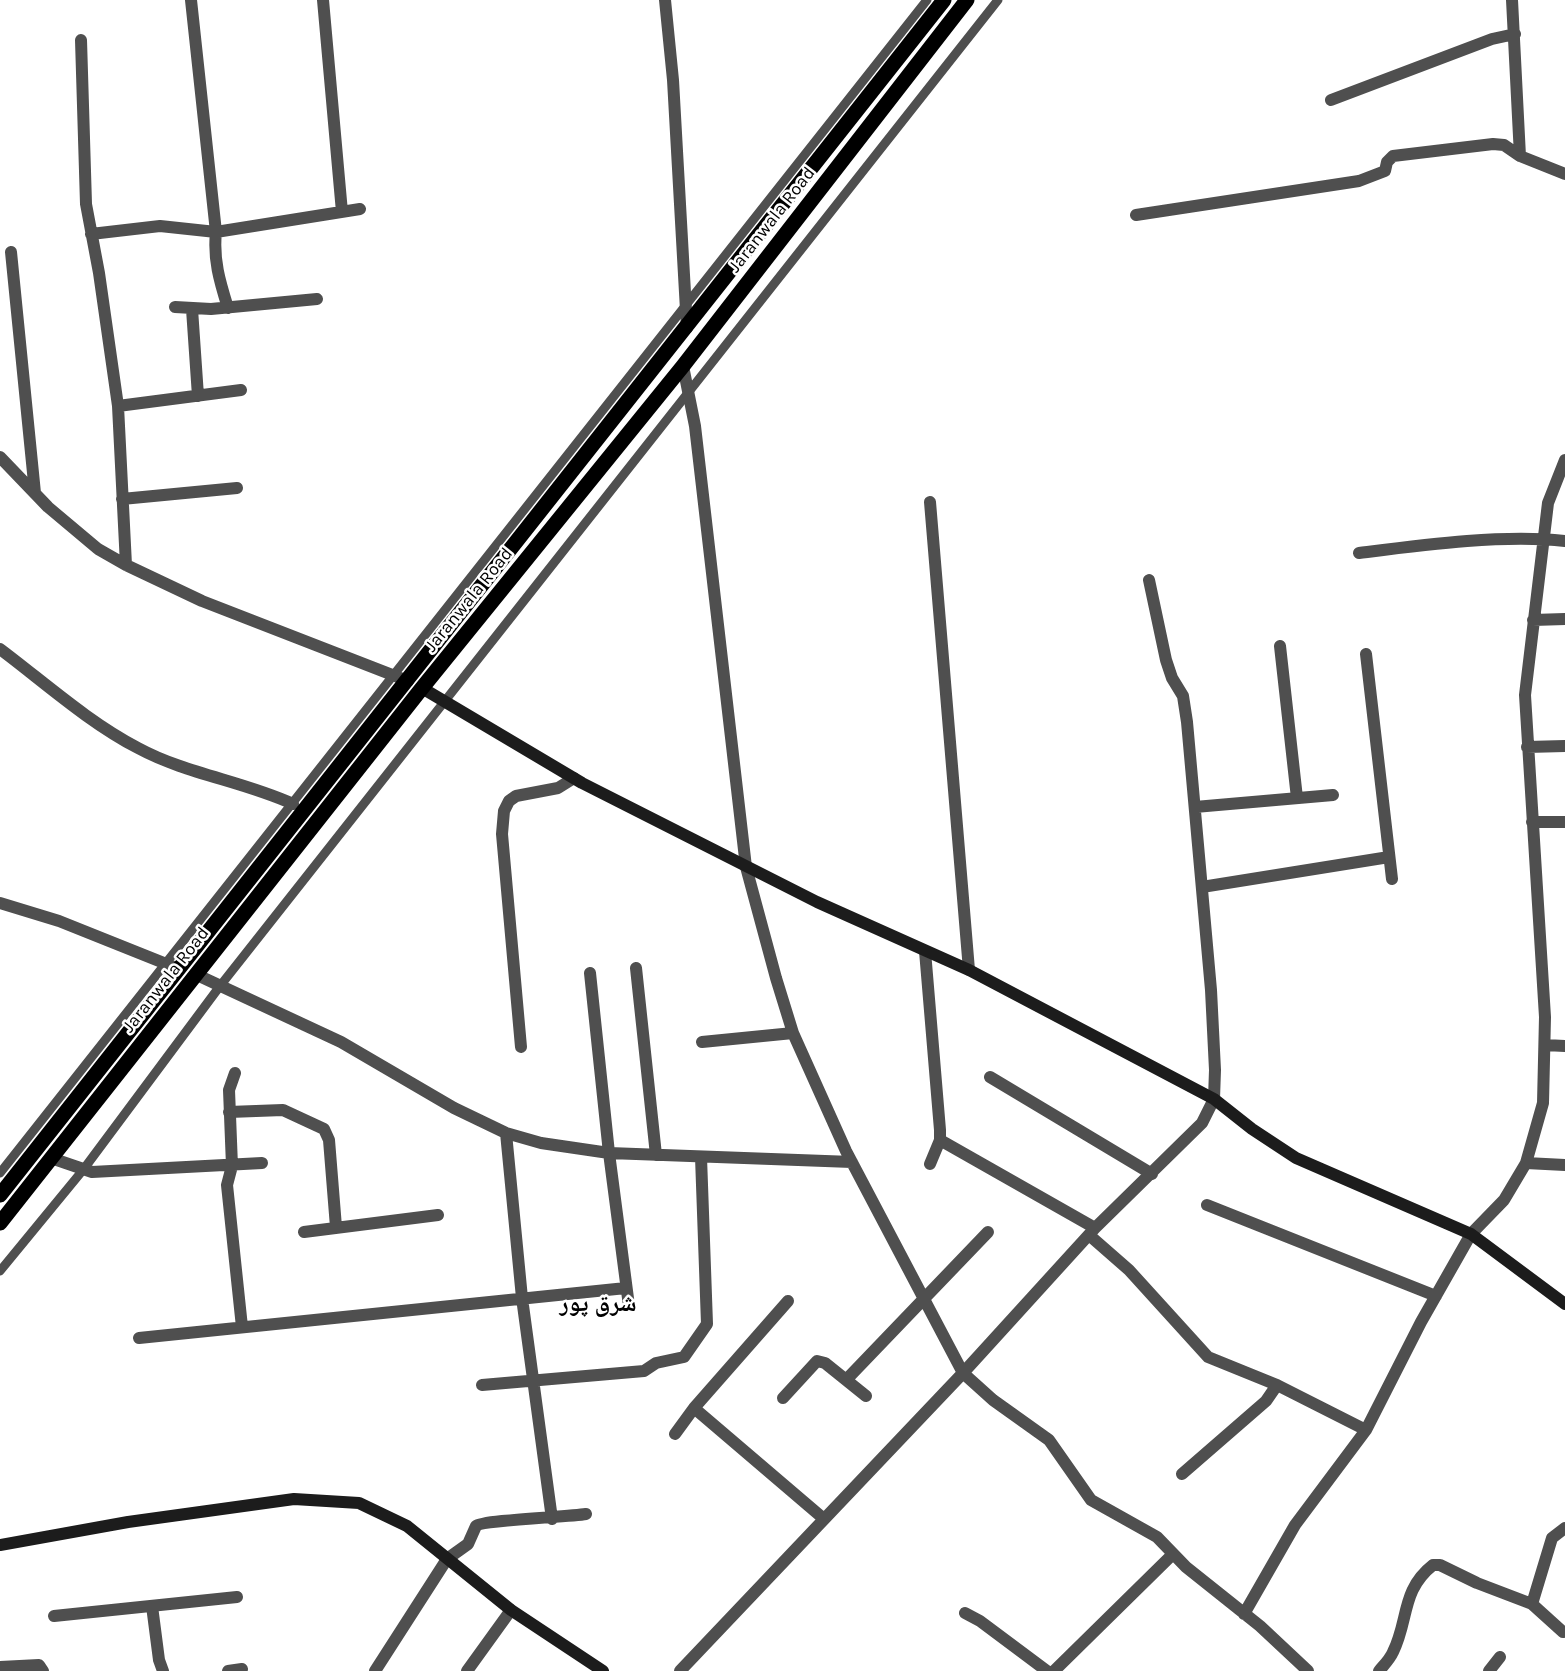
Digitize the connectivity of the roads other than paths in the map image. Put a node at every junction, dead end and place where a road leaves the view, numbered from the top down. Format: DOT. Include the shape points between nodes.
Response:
graph roads {
  1 [pos="191,0"];
  2 [pos="323,0"];
  3 [pos="664,0"];
  4 [pos="927,0"];
  5 [pos="944,0"];
  6 [pos="967,0"];
  7 [pos="998,0"];
  8 [pos="1512,0"];
  9 [pos="1515,34"];
  10 [pos="81,40"];
  11 [pos="1331,100"];
  12 [pos="1520,156"];
  13 [pos="1565,174"];
  14 [pos="360,209"];
  15 [pos="342,212"];
  16 [pos="1136,215"];
  17 [pos="216,232"];
  18 [pos="92,234"];
  19 [pos="11,252"];
  20 [pos="316,299"];
  21 [pos="685,304"];
  22 [pos="175,306"];
  23 [pos="228,308"];
  24 [pos="192,309"];
  25 [pos="687,328"];
  26 [pos="683,366"];
  27 [pos="242,390"];
  28 [pos="689,390"];
  29 [pos="198,396"];
  30 [pos="117,406"];
  31 [pos="0,458"];
  32 [pos="1565,460"];
  33 [pos="237,488"];
  34 [pos="36,493"];
  35 [pos="122,499"];
  36 [pos="930,502"];
  37 [pos="1542,538"];
  38 [pos="1565,541"];
  39 [pos="1359,553"];
  40 [pos="126,565"];
  41 [pos="1149,580"];
  42 [pos="1565,619"];
  43 [pos="1533,620"];
  44 [pos="1280,646"];
  45 [pos="0,649"];
  46 [pos="1366,654"];
  47 [pos="401,678"];
  48 [pos="422,688"];
  49 [pos="443,701"];
  50 [pos="1565,746"];
  51 [pos="1527,747"];
  52 [pos="574,778"];
  53 [pos="1333,795"];
  54 [pos="1298,798"];
  55 [pos="293,804"];
  56 [pos="1195,807"];
  57 [pos="1532,822"];
  58 [pos="1565,822"];
  59 [pos="1389,857"];
  60 [pos="746,867"];
  61 [pos="1392,879"];
  62 [pos="1202,887"];
  63 [pos="0,903"];
  64 [pos="925,951"];
  65 [pos="172,966"];
  66 [pos="636,968"];
  67 [pos="969,970"];
  68 [pos="590,973"];
  69 [pos="195,974"];
  70 [pos="220,986"];
  71 [pos="793,1033"];
  72 [pos="702,1042"];
  73 [pos="1545,1045"];
  74 [pos="1565,1046"];
  75 [pos="520,1047"];
  76 [pos="235,1073"];
  77 [pos="990,1077"];
  78 [pos="1214,1099"];
  79 [pos="229,1112"];
  80 [pos="506,1133"];
  81 [pos="940,1140"];
  82 [pos="609,1153"];
  83 [pos="656,1155"];
  84 [pos="701,1157"];
  85 [pos="51,1158"];
  86 [pos="852,1162"];
  87 [pos="262,1163"];
  88 [pos="1526,1163"];
  89 [pos="930,1164"];
  90 [pos="1565,1165"];
  91 [pos="232,1166"];
  92 [pos="82,1170"];
  93 [pos="0,1173"];
  94 [pos="1152,1174"];
  95 [pos="0,1195"];
  96 [pos="1207,1205"];
  97 [pos="438,1215"];
  98 [pos="0,1223"];
  99 [pos="336,1227"];
  100 [pos="304,1232"];
  101 [pos="988,1232"];
  102 [pos="1092,1232"];
  103 [pos="1471,1234"];
  104 [pos="0,1271"];
  105 [pos="626,1288"];
  106 [pos="1436,1296"];
  107 [pos="522,1298"];
  108 [pos="923,1300"];
  109 [pos="788,1301"];
  110 [pos="1565,1304"];
  111 [pos="629,1306"];
  112 [pos="242,1327"];
  113 [pos="139,1338"];
  114 [pos="963,1373"];
  115 [pos="533,1380"];
  116 [pos="846,1380"];
  117 [pos="482,1385"];
  118 [pos="1277,1385"];
  119 [pos="866,1396"];
  120 [pos="783,1398"];
  121 [pos="694,1408"];
  122 [pos="1366,1430"];
  123 [pos="675,1434"];
  124 [pos="1182,1474"];
  125 [pos="585,1514"];
  126 [pos="552,1519"];
  127 [pos="824,1519"];
  128 [pos="1565,1528"];
  129 [pos="0,1545"];
  130 [pos="1173,1554"];
  131 [pos="447,1559"];
  132 [pos="237,1597"];
  133 [pos="1532,1604"];
  134 [pos="152,1606"];
  135 [pos="511,1610"];
  136 [pos="964,1614"];
  137 [pos="1244,1614"];
  138 [pos="54,1616"];
  139 [pos="1563,1632"];
  140 [pos="1500,1657"];
  141 [pos="0,1667"];
  142 [pos="242,1669"];
  143 [pos="43,1671"];
  144 [pos="163,1671"];
  145 [pos="228,1671"];
  146 [pos="375,1671"];
  147 [pos="467,1671"];
  148 [pos="603,1671"];
  149 [pos="680,1671"];
  150 [pos="1047,1671"];
  151 [pos="1054,1671"];
  152 [pos="1308,1671"];
  153 [pos="1379,1671"];
  154 [pos="1489,1671"];
  1 -- 17 [label="street"];
  2 -- 15 [label="street"];
  3 -- 21 [label="street" via="673,80"];
  4 -- 21 [label="lane"];
  5 -- 25 [label="main road, Jaranwala Road"];
  6 -- 26 [label="main road, Jaranwala Road"];
  7 -- 28 [label="lane"];
  8 -- 9 [label="street"];
  9 -- 11 [label="street" via="1492,39"];
  9 -- 12 [label="street"];
  10 -- 18 [label="street" via="86,204"];
  12 -- 13 [label="street"];
  12 -- 16 [label="street" via="1512,148 1493,144 1393,156 1385,171 1359,181"];
  14 -- 15 [label="street"];
  15 -- 17 [label="street"];
  17 -- 18 [label="street" via="160,226"];
  17 -- 23 [label="street" via="216,269"];
  18 -- 30 [label="street"];
  19 -- 34 [label="street"];
  20 -- 23 [label="street"];
  21 -- 25 [label="street"];
  21 -- 47 [label="lane"];
  22 -- 24 [label="street"];
  23 -- 24 [label="street"];
  24 -- 29 [label="street"];
  25 -- 47 [label="main road, Jaranwala Road"];
  26 -- 28 [label="street"];
  26 -- 48 [label="main road, Jaranwala Road"];
  27 -- 29 [label="street"];
  28 -- 49 [label="lane"];
  28 -- 60 [label="street"];
  29 -- 30 [label="street"];
  30 -- 35 [label="street"];
  31 -- 34 [label="street"];
  32 -- 37 [label="street" via="1548,503"];
  33 -- 35 [label="street"];
  34 -- 40 [label="street" via="98,549"];
  35 -- 40 [label="street"];
  36 -- 67 [label="street"];
  37 -- 38 [label="street"];
  37 -- 39 [label="street"];
  37 -- 43 [label="street"];
  40 -- 47 [label="street" via="202,601"];
  41 -- 56 [label="street" via="1166,660 1186,707"];
  42 -- 43 [label="street"];
  43 -- 51 [label="street" via="1525,694"];
  44 -- 54 [label="street"];
  45 -- 55 [label="street" via="138,748"];
  46 -- 59 [label="street"];
  47 -- 55 [label="lane"];
  47 -- 65 [label="main road, Jaranwala Road"];
  48 -- 49 [label="street"];
  48 -- 69 [label="main road, Jaranwala Road"];
  49 -- 52 [label="street"];
  49 -- 70 [label="lane"];
  50 -- 51 [label="street"];
  51 -- 57 [label="street"];
  52 -- 60 [label="street"];
  52 -- 75 [label="street" via="542,793 516,796 504,811 502,834"];
  53 -- 54 [label="street"];
  54 -- 56 [label="street"];
  55 -- 65 [label="lane"];
  56 -- 62 [label="street"];
  57 -- 58 [label="street"];
  57 -- 73 [label="street"];
  59 -- 61 [label="street"];
  59 -- 62 [label="street"];
  60 -- 64 [label="street"];
  60 -- 71 [label="street"];
  62 -- 78 [label="street" via="1211,990"];
  63 -- 65 [label="street" via="58,921"];
  64 -- 67 [label="street"];
  64 -- 81 [label="street"];
  65 -- 93 [label="lane"];
  65 -- 95 [label="main road, Jaranwala Road"];
  66 -- 83 [label="street"];
  67 -- 78 [label="street"];
  68 -- 82 [label="street"];
  69 -- 70 [label="street"];
  69 -- 85 [label="main road, Jaranwala Road"];
  70 -- 80 [label="street" via="341,1042 454,1108"];
  70 -- 92 [label="lane"];
  71 -- 72 [label="street"];
  71 -- 86 [label="street"];
  73 -- 74 [label="street"];
  73 -- 88 [label="street" via="1543,1103"];
  76 -- 79 [label="street" via="229,1090"];
  77 -- 94 [label="street"];
  78 -- 94 [label="street" via="1202,1123"];
  78 -- 103 [label="street" via="1296,1158"];
  79 -- 91 [label="street"];
  79 -- 99 [label="street" via="283,1110 324,1129 329,1140"];
  80 -- 82 [label="street" via="541,1143"];
  80 -- 107 [label="street"];
  81 -- 89 [label="street"];
  81 -- 102 [label="street"];
  82 -- 83 [label="street"];
  82 -- 105 [label="street"];
  83 -- 84 [label="street"];
  84 -- 86 [label="street"];
  84 -- 115 [label="street" via="706,1324 688,1354 656,1363 645,1371"];
  85 -- 92 [label="street"];
  85 -- 98 [label="main road, Jaranwala Road"];
  86 -- 108 [label="street"];
  87 -- 91 [label="street"];
  88 -- 90 [label="street"];
  88 -- 103 [label="street" via="1504,1200"];
  91 -- 92 [label="street"];
  91 -- 112 [label="street" via="227,1185"];
  92 -- 104 [label="lane"];
  94 -- 102 [label="street"];
  96 -- 106 [label="street"];
  97 -- 99 [label="street"];
  99 -- 100 [label="street"];
  101 -- 108 [label="street"];
  102 -- 114 [label="street"];
  102 -- 118 [label="street" via="1208,1357"];
  103 -- 106 [label="street"];
  103 -- 110 [label="street"];
  105 -- 107 [label="street"];
  105 -- 111 [label="street"];
  106 -- 122 [label="street"];
  107 -- 112 [label="street"];
  107 -- 115 [label="street"];
  108 -- 114 [label="street"];
  108 -- 116 [label="street"];
  109 -- 121 [label="street"];
  112 -- 113 [label="street"];
  114 -- 127 [label="street"];
  114 -- 130 [label="street" via="1049,1440 1091,1500 1157,1537"];
  115 -- 117 [label="street"];
  115 -- 126 [label="street"];
  116 -- 119 [label="street"];
  116 -- 120 [label="street" via="817,1361"];
  118 -- 122 [label="street"];
  118 -- 124 [label="street" via="1266,1401"];
  121 -- 123 [label="street"];
  121 -- 127 [label="street"];
  122 -- 137 [label="street" via="1295,1525"];
  125 -- 126 [label="street"];
  126 -- 131 [label="street" via="480,1523 468,1544"];
  127 -- 149 [label="street"];
  128 -- 133 [label="street" via="1552,1538"];
  129 -- 131 [label="street" via="294,1499 359,1503 407,1526"];
  130 -- 137 [label="street"];
  130 -- 151 [label="street"];
  131 -- 135 [label="street"];
  131 -- 146 [label="street"];
  132 -- 134 [label="street"];
  133 -- 139 [label="street"];
  133 -- 153 [label="street" via="1433,1565 1415,1585 1393,1653"];
  134 -- 138 [label="street"];
  134 -- 144 [label="street"];
  135 -- 147 [label="street"];
  135 -- 148 [label="street"];
  136 -- 150 [label="street" via="980,1621"];
  137 -- 152 [label="street"];
  140 -- 154 [label="street"];
  141 -- 143 [label="street" via="33,1664"];
  142 -- 145 [label="street"];
}
